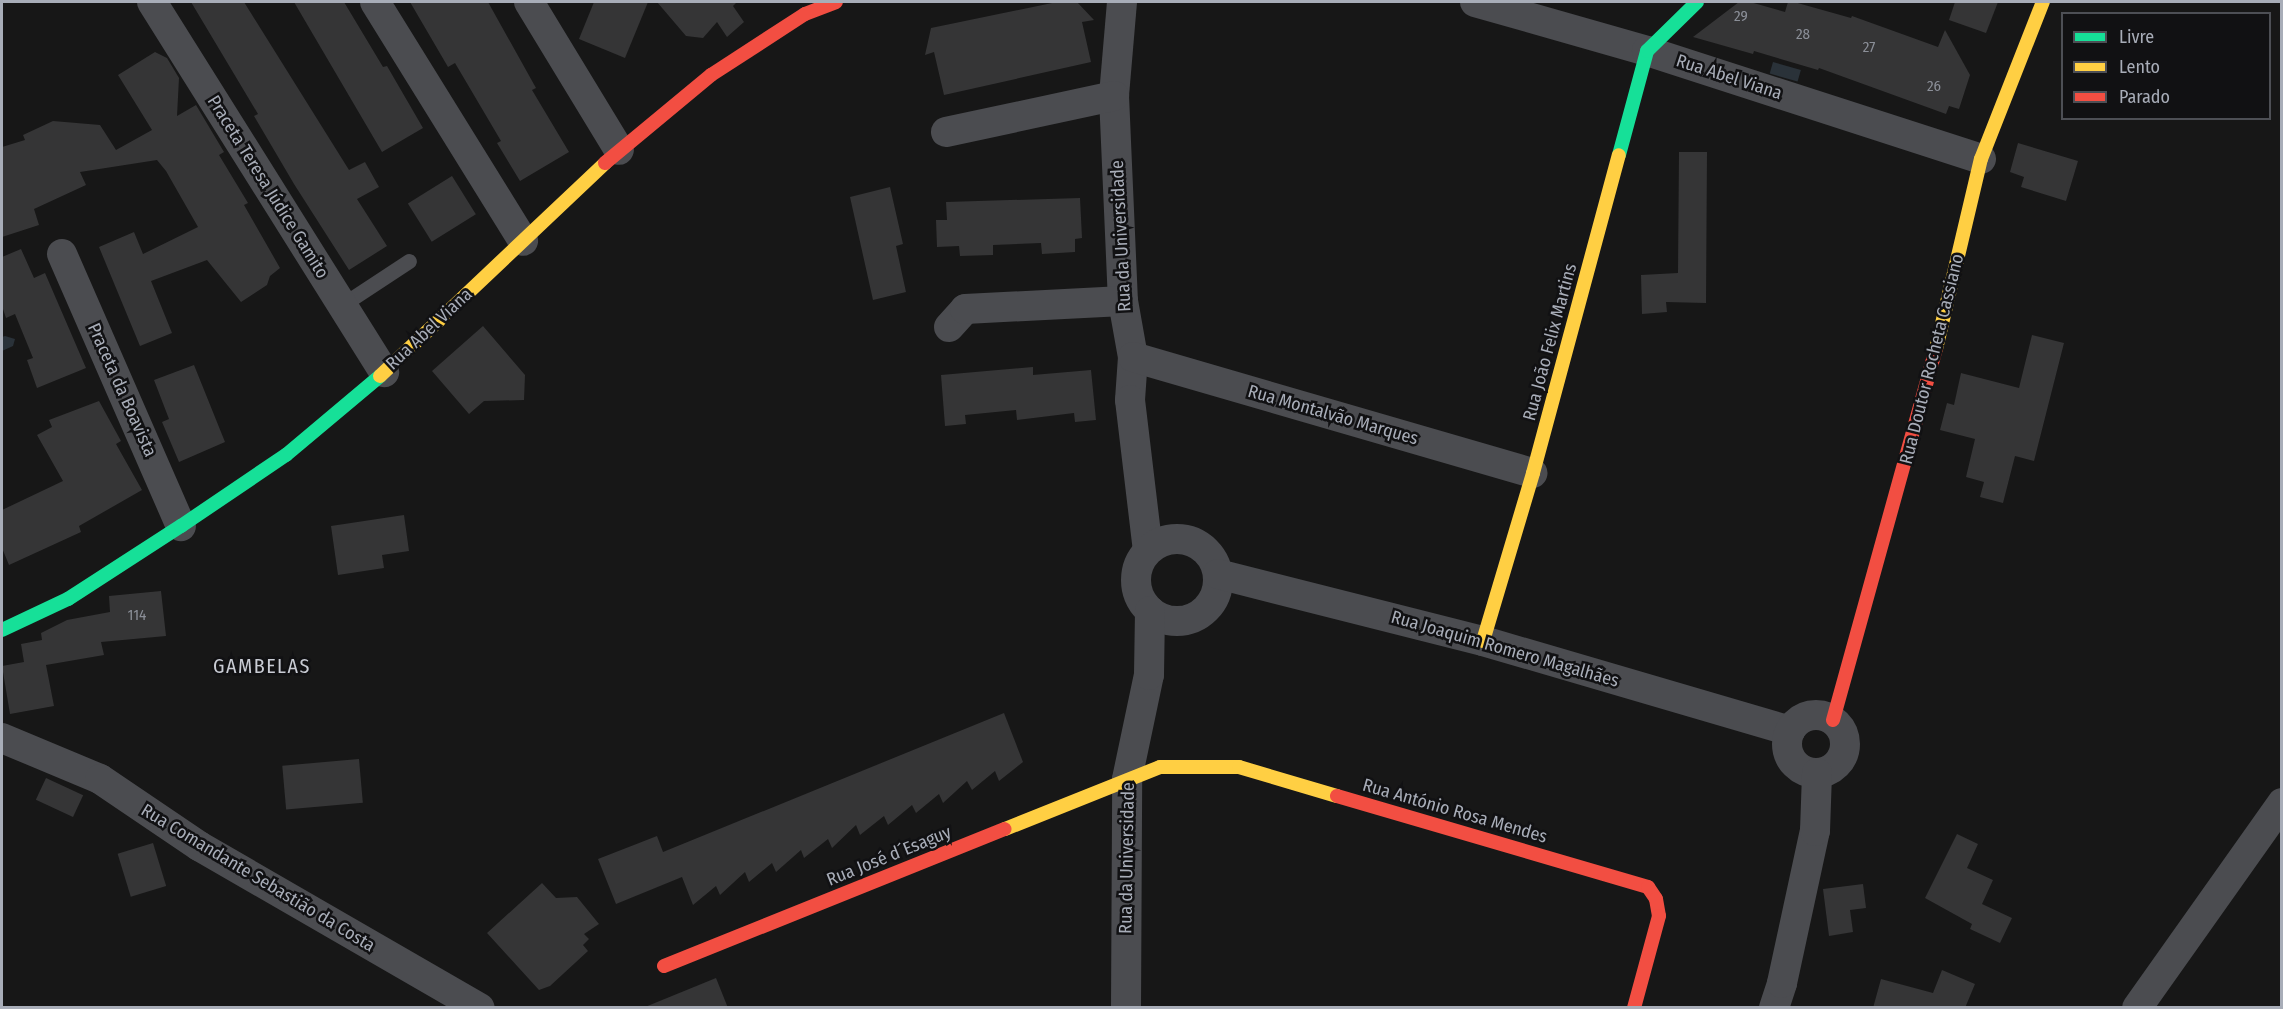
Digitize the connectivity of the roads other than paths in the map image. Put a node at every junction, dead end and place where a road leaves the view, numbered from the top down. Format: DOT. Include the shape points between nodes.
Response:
graph roads {
  1 [pos="152,2"];
  2 [pos="375,2"];
  3 [pos="529,2"];
  4 [pos="836,2"];
  5 [pos="1122,2"];
  6 [pos="1475,2"];
  7 [pos="1697,2"];
  8 [pos="2043,2"];
  9 [pos="803,8"];
  10 [pos="1647,51"];
  11 [pos="1114,96"];
  12 [pos="946,132"];
  13 [pos="620,150"];
  14 [pos="1981,159"];
  15 [pos="523,240"];
  16 [pos="62,254"];
  17 [pos="409,261"];
  18 [pos="1123,301"];
  19 [pos="342,305"];
  20 [pos="949,327"];
  21 [pos="1133,357"];
  22 [pos="384,372"];
  23 [pos="1533,473"];
  24 [pos="181,526"];
  25 [pos="1160,544"];
  26 [pos="1218,574"];
  27 [pos="1163,616"];
  28 [pos="2,630"];
  29 [pos="1483,641"];
  30 [pos="1833,720"];
  31 [pos="1790,731"];
  32 [pos="2,738"];
  33 [pos="1817,773"];
  34 [pos="1127,779"];
  35 [pos="2282,803"];
  36 [pos="664,966"];
  37 [pos="480,1008"];
  38 [pos="1126,1008"];
  39 [pos="1634,1008"];
  40 [pos="1774,1008"];
  41 [pos="2137,1008"];
  1 -- 19 [label="street, Praceta Teresa Júdice Gamito"];
  2 -- 15 [label="street"];
  3 -- 13 [label="street"];
  4 -- 9 [label="street, Rua Abel Viana"];
  5 -- 11 [label="street, Rua da Universidade"];
  6 -- 10 [label="street, Rua Abel Viana"];
  7 -- 10 [label="street"];
  8 -- 14 [label="street, Rua Doutor Rocheta Cassiano"];
  9 -- 13 [label="street, Rua Abel Viana" via="711,75"];
  10 -- 14 [label="street, Rua Abel Viana"];
  10 -- 23 [label="street, Rua João Felix Martins"];
  11 -- 12 [label="street"];
  11 -- 18 [label="street, Rua da Universidade"];
  13 -- 15 [label="street, Rua Abel Viana"];
  14 -- 30 [label="street, Rua Doutor Rocheta Cassiano" via="1932,365"];
  15 -- 22 [label="street, Rua Abel Viana"];
  16 -- 24 [label="street, Praceta da Boavista"];
  17 -- 19 [label="lane"];
  18 -- 20 [label="street" via="964,309"];
  18 -- 21 [label="street, Rua da Universidade"];
  19 -- 22 [label="street, Praceta Teresa Júdice Gamito"];
  21 -- 23 [label="street, Rua Montalvão Marques"];
  21 -- 25 [label="street, Rua da Universidade" via="1130,400 1137,469"];
  22 -- 24 [label="street, Rua Abel Viana" via="286,455"];
  23 -- 29 [label="street, Rua João Felix Martins"];
  24 -- 28 [label="street, Rua Abel Viana" via="68,599"];
  25 -- 26 [label="street" via="1184,539 1197,543 1214,561"];
  25 -- 27 [label="street, Rua da Universidade" via="1140,561 1136,581 1142,600"];
  26 -- 27 [label="street" via="1218,586 1208,607 1199,615"];
  26 -- 29 [label="street, Rua Joaquim Romero Magalhães"];
  27 -- 34 [label="street, Rua da Universidade"];
  29 -- 31 [label="street, Rua Joaquim Romero Magalhães"];
  30 -- 31 [label="street" via="1813,715 1796,723"];
  30 -- 33 [label="street" via="1844,735 1844,752 1835,766"];
  31 -- 33 [label="street" via="1788,750 1792,759 1798,766"];
  32 -- 37 [label="street, Rua Comandante Sebastião da Costa" via="100,779 199,846"];
  33 -- 40 [label="street" via="1815,831"];
  34 -- 36 [label="street, Rua José d´Esaguy"];
  34 -- 38 [label="street, Rua da Universidade"];
  34 -- 39 [label="street, Rua António Rosa Mendes" via="1160,767 1239,767 1648,886 1656,899 1659,916"];
  35 -- 41 [label="street"];
}
